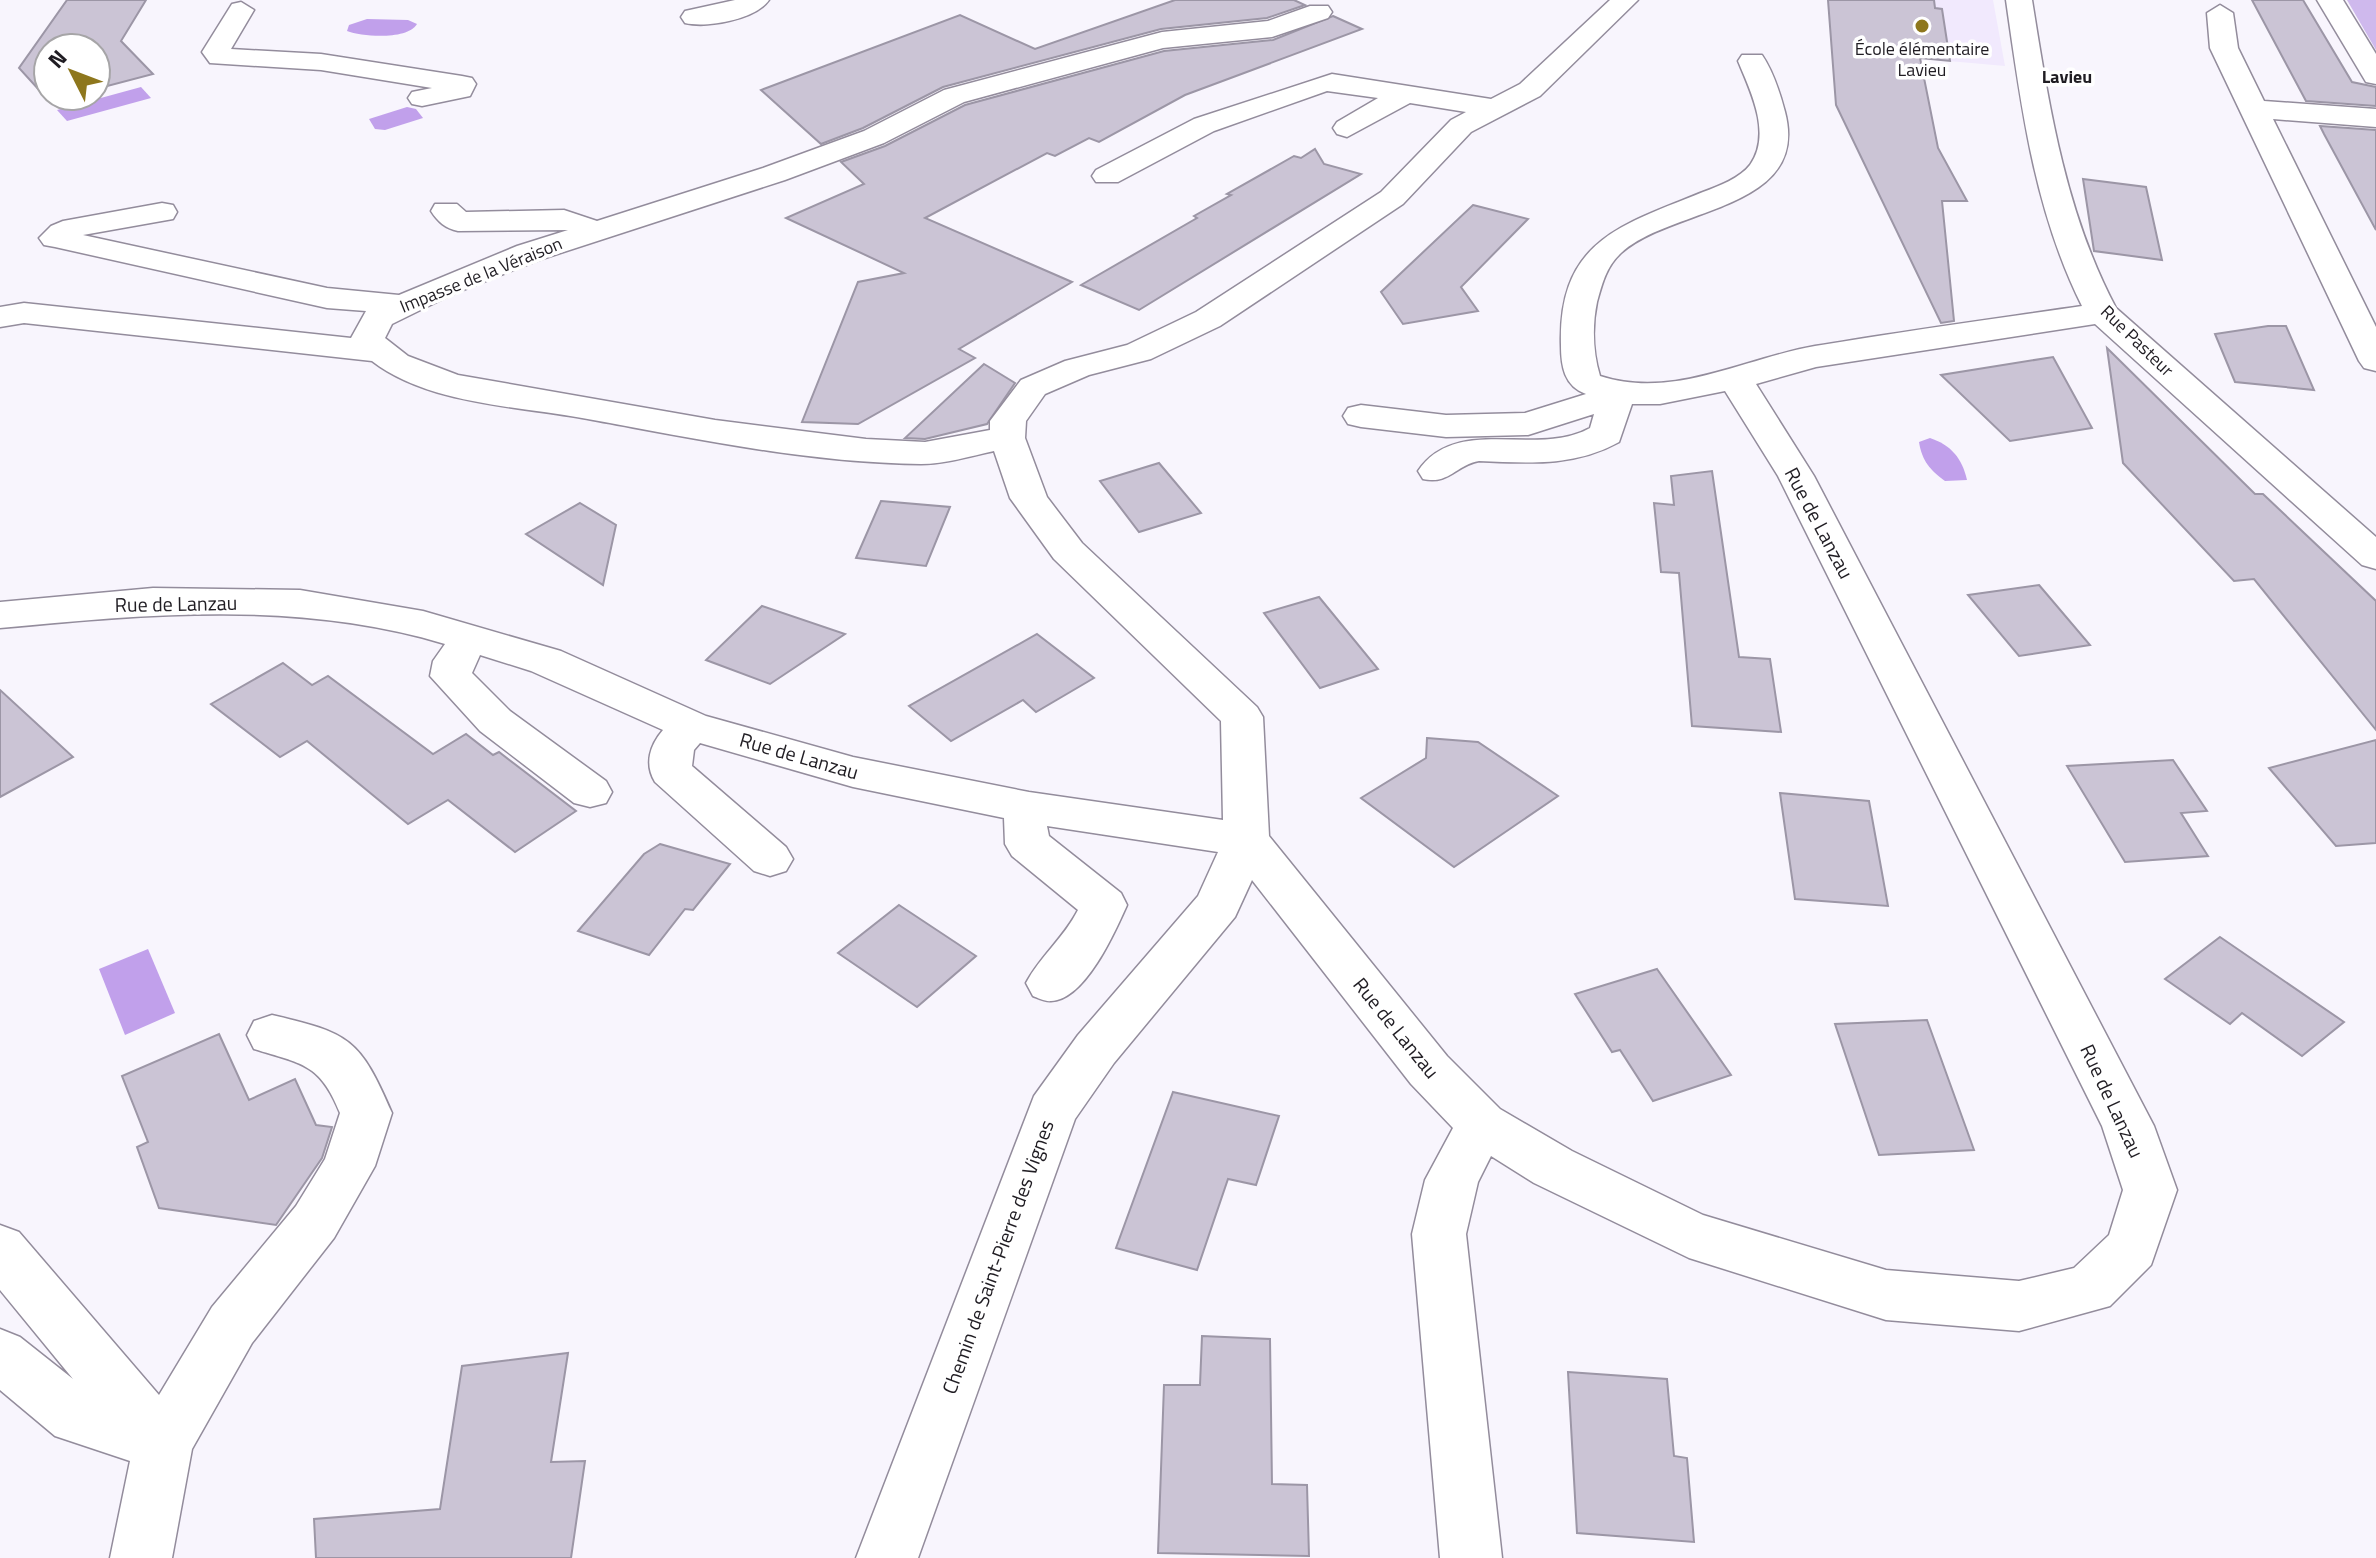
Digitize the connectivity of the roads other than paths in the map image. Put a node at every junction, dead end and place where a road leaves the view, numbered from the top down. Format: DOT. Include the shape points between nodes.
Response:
graph roads {
  1 [pos="756,0"];
  2 [pos="1625,0"];
  3 [pos="2019,0"];
  4 [pos="2330,0"];
  5 [pos="241,10"];
  6 [pos="1319,12"];
  7 [pos="2220,13"];
  8 [pos="694,17"];
  9 [pos="1752,61"];
  10 [pos="2376,76"];
  11 [pos="1405,94"];
  12 [pos="422,98"];
  13 [pos="1495,108"];
  14 [pos="2252,109"];
  15 [pos="2376,118"];
  16 [pos="1347,128"];
  17 [pos="1107,176"];
  18 [pos="446,211"];
  19 [pos="162,212"];
  20 [pos="593,231"];
  21 [pos="402,305"];
  22 [pos="2102,313"];
  23 [pos="0,317"];
  24 [pos="382,352"];
  25 [pos="2376,361"];
  26 [pos="1735,379"];
  27 [pos="1617,395"];
  28 [pos="1361,416"];
  29 [pos="1007,438"];
  30 [pos="1436,471"];
  31 [pos="2376,557"];
  32 [pos="0,615"];
  33 [pos="471,638"];
  34 [pos="691,726"];
  35 [pos="590,792"];
  36 [pos="1029,808"];
  37 [pos="1246,840"];
  38 [pos="770,859"];
  39 [pos="1050,983"];
  40 [pos="272,1035"];
  41 [pos="1482,1124"];
  42 [pos="0,1249"];
  43 [pos="0,1355"];
  44 [pos="163,1443"];
  45 [pos="141,1558"];
  46 [pos="887,1558"];
  47 [pos="1471,1558"];
  1 -- 8 [label="street" via="732,11"];
  2 -- 13 [label="street" via="1530,90"];
  3 -- 22 [label="street, Rue Pasteur" via="2052,176 2079,272"];
  4 -- 10 [label="street"];
  5 -- 12 [label="street" via="216,52 220,57 321,62 462,84 460,90"];
  6 -- 20 [label="street, Impasse de la Véraison" via="1272,29 1162,40 954,96 859,142"];
  7 -- 14 [label="street" via="2224,48"];
  9 -- 27 [label="street" via="1769,101 1773,150 1756,178 1649,222 1602,250 1580,287 1576,360 1585,382"];
  11 -- 13 [label="street"];
  11 -- 16 [label="street"];
  11 -- 17 [label="street" via="1321,84 1204,125"];
  13 -- 29 [label="street" via="1461,126 1392,198 1208,319 1139,352 1077,368 1033,387 1008,421"];
  14 -- 15 [label="street"];
  14 -- 25 [label="street"];
  18 -- 20 [label="street" via="458,222 564,219 580,221"];
  19 -- 21 [label="street" via="74,227 55,238 327,298"];
  20 -- 21 [label="street, Impasse de la Véraison"];
  21 -- 24 [label="street, Impasse de la Véraison" via="378,318 367,341"];
  22 -- 26 [label="street" via="1812,357"];
  22 -- 31 [label="street, Rue Pasteur"];
  23 -- 24 [label="street" via="24,313"];
  24 -- 29 [label="street" via="450,384 715,431 925,453"];
  26 -- 27 [label="street" via="1651,395"];
  26 -- 41 [label="street, Rue de Lanzau" via="1796,476 2128,1126 2150,1190 2132,1248 2090,1289 2019,1306 1886,1295 1689,1234 1553,1167"];
  27 -- 28 [label="street" via="1528,424 1434,425"];
  27 -- 30 [label="street" via="1606,434 1583,447 1545,453 1479,450 1457,454"];
  29 -- 37 [label="street, Chemin de Saint-Pierre des Vignes" via="1029,498 1068,551 1242,717"];
  32 -- 33 [label="street, Rue de Lanzau" via="153,601 300,603 423,624"];
  33 -- 34 [label="street, Rue de Lanzau" via="546,661"];
  33 -- 35 [label="street" via="454,661 451,676 495,721"];
  34 -- 36 [label="street, Rue de Lanzau" via="853,772"];
  34 -- 38 [label="street" via="673,747 670,771"];
  36 -- 37 [label="street, Rue de Lanzau"];
  36 -- 39 [label="street" via="1024,826 1028,844 1104,905 1084,946"];
  37 -- 41 [label="street, Rue de Lanzau" via="1429,1070"];
  37 -- 46 [label="street, Chemin de Saint-Pierre des Vignes" via="1218,905 1096,1049 1052,1111"];
  40 -- 44 [label="street" via="314,1045 349,1072 366,1113 349,1166 315,1222 232,1325"];
  41 -- 47 [label="street" via="1452,1180 1439,1234"];
  42 -- 44 [label="street"];
  43 -- 44 [label="street" via="76,1417"];
  44 -- 45 [label="street"];
}
